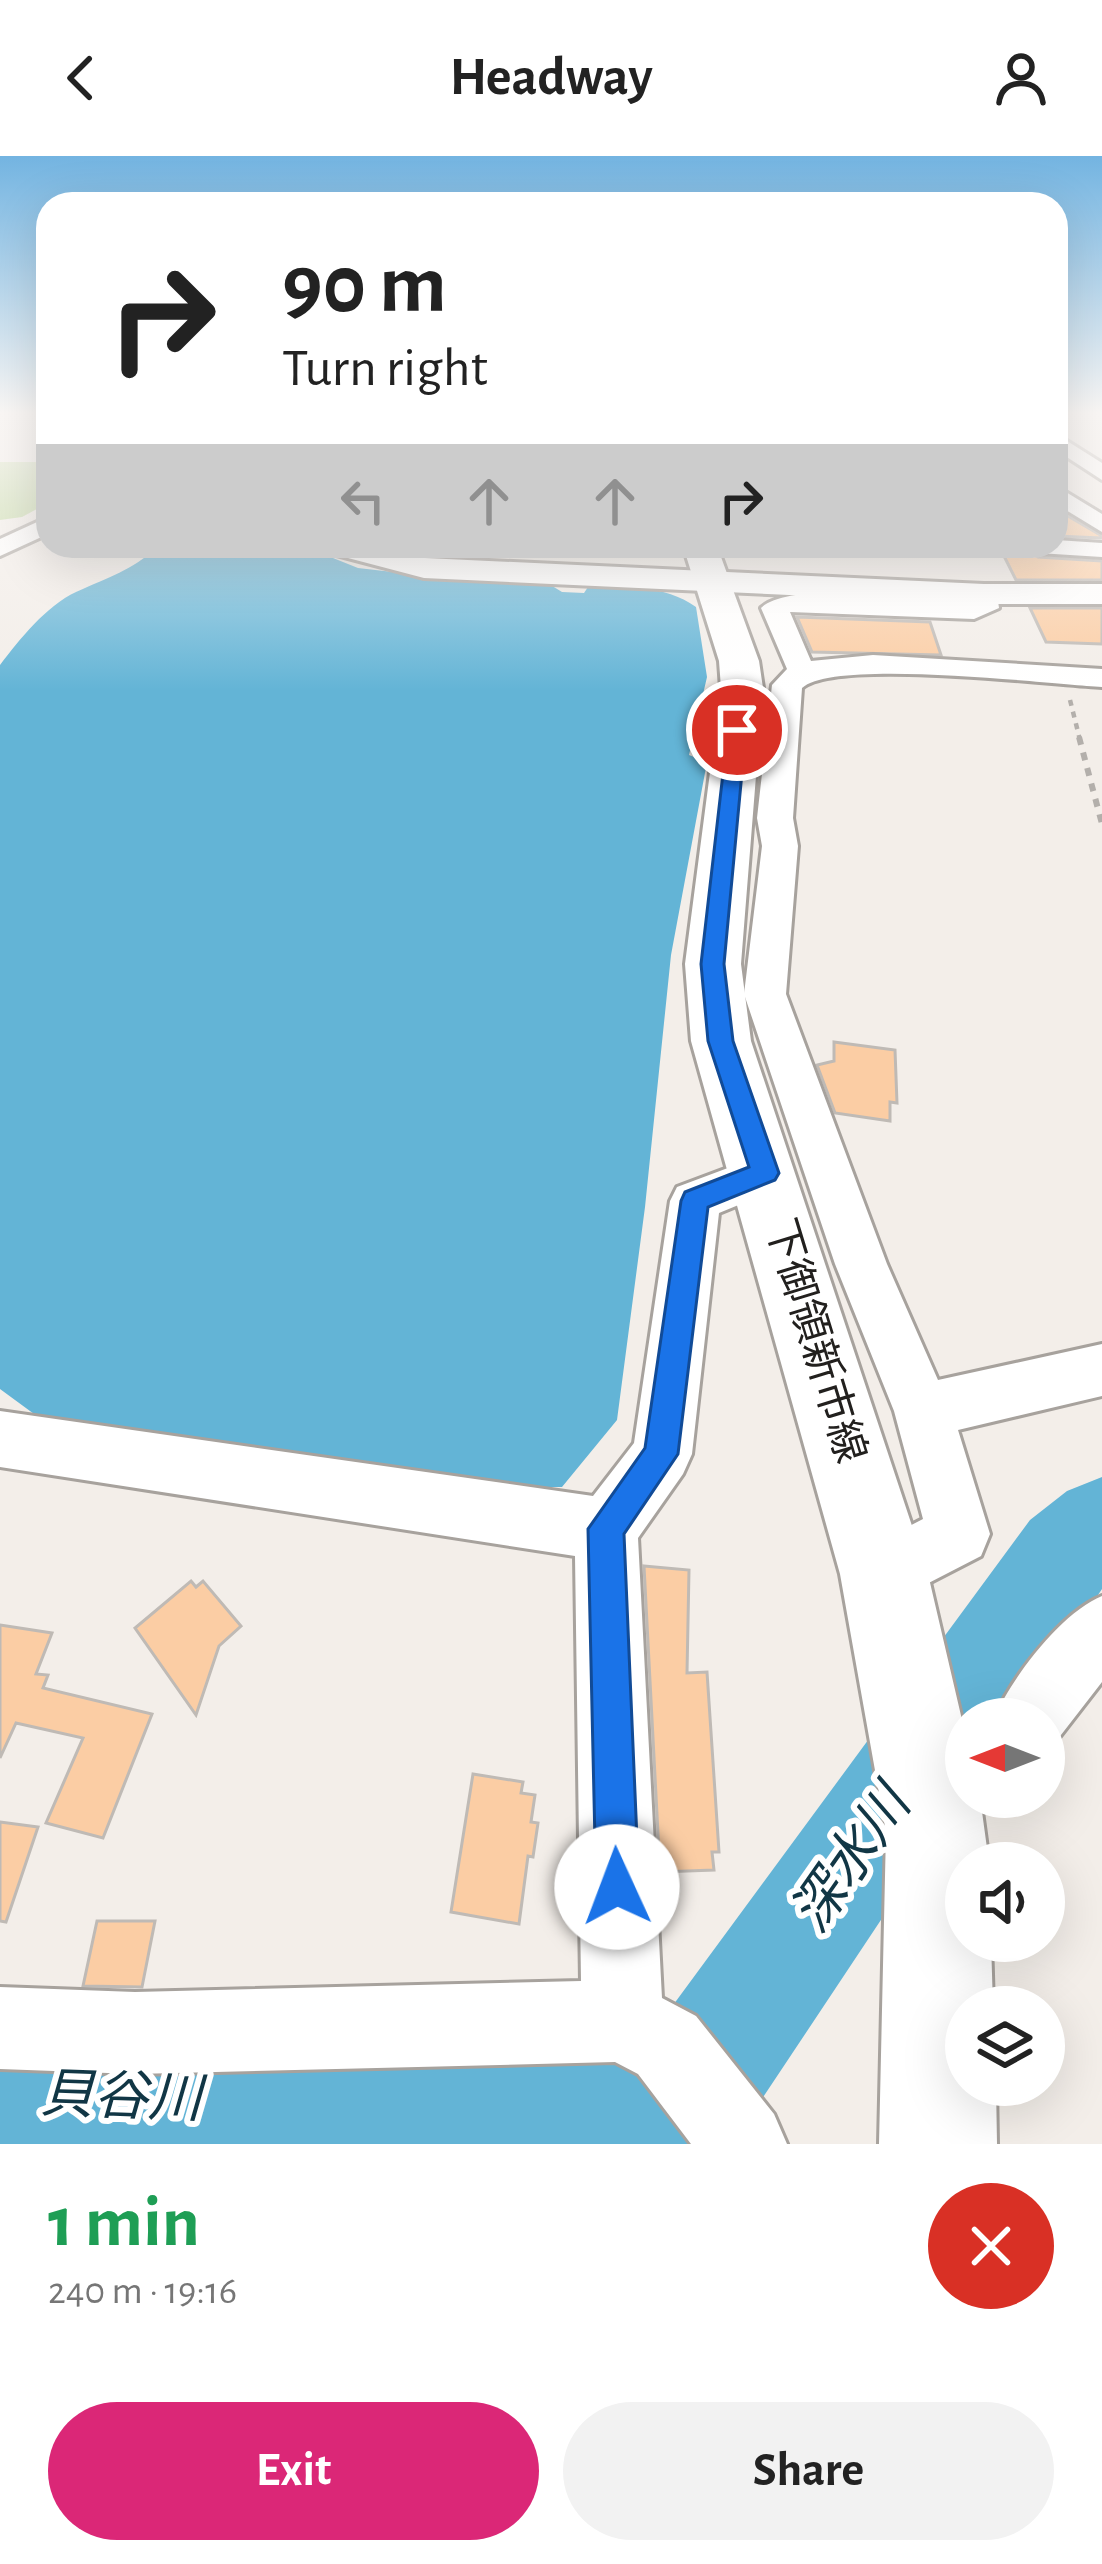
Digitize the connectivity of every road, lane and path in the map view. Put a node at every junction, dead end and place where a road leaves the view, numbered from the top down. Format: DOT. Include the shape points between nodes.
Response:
graph roads {
  1 [pos="36,530"];
  2 [pos="0,548"];
  3 [pos="1068,548"];
  4 [pos="1102,550"];
  5 [pos="386,558"];
  6 [pos="705,564"];
  7 [pos="984,594"];
  8 [pos="1102,594"];
  9 [pos="804,670"];
  10 [pos="1083,677"];
  11 [pos="1101,819"];
  12 [pos="765,1173"];
  13 [pos="1102,1370"];
  14 [pos="922,1411"];
  15 [pos="0,1439"];
  16 [pos="606,1529"];
  17 [pos="884,1574"];
  18 [pos="1102,1629"];
  19 [pos="1046,1698"];
  20 [pos="945,1795"];
  21 [pos="952,1818"];
  22 [pos="0,2028"];
  23 [pos="644,2033"];
  24 [pos="741,2139"];
  25 [pos="938,2144"];
  1 -- 2 [label="street"];
  3 -- 4 [label="street"];
  5 -- 6 [label="street" via="424,568"];
  6 -- 7 [label="street"];
  6 -- 12 [label="main road, 下御領新市線" via="742,688 713,964 721,1041"];
  7 -- 8 [label="street"];
  7 -- 9 [label="street" via="985,608 974,611 797,601 775,608"];
  9 -- 10 [label="street" via="873,664"];
  9 -- 14 [label="street" via="787,685 765,994"];
  10 -- 11 [label="path"];
  12 -- 16 [label="street" via="695,1201 662,1454"];
  12 -- 17 [label="main road, 下御領新市線"];
  13 -- 14 [label="street"];
  14 -- 17 [label="street" via="959,1534"];
  15 -- 16 [label="street"];
  16 -- 23 [label="street"];
  17 -- 20 [label="main road, 下御領新市線" via="907,1686"];
  18 -- 19 [label="street"];
  21 -- 25 [label="main road, 下御領新市線"];
  22 -- 23 [label="street"];
  23 -- 24 [label="street"];
}
